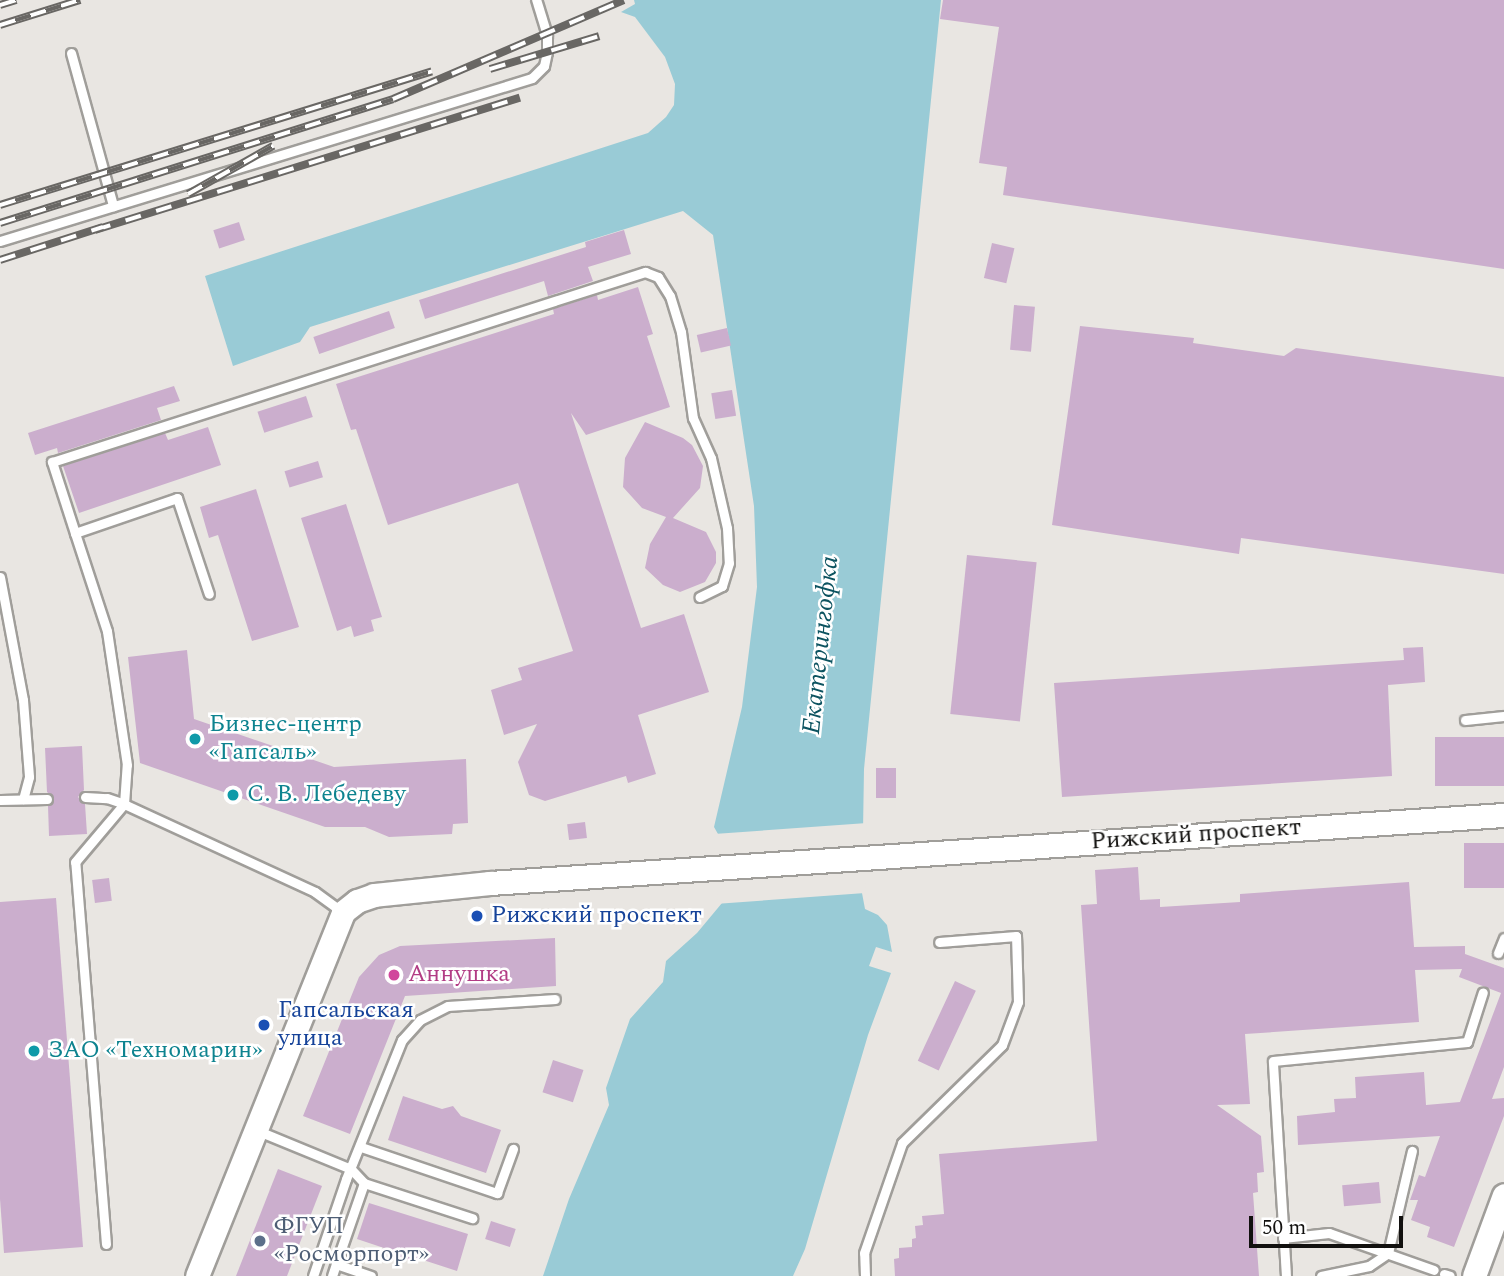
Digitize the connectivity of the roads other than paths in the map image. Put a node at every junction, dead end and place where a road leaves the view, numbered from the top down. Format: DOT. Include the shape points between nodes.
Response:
graph roads {
  1 [pos="536,0"];
  2 [pos="71,53"];
  3 [pos="113,206"];
  4 [pos="0,241"];
  5 [pos="75,533"];
  6 [pos="0,577"];
  7 [pos="209,594"];
  8 [pos="699,597"];
  9 [pos="1504,716"];
  10 [pos="1465,720"];
  11 [pos="85,797"];
  12 [pos="23,799"];
  13 [pos="47,799"];
  14 [pos="0,800"];
  15 [pos="124,804"];
  16 [pos="1504,815"];
  17 [pos="343,912"];
  18 [pos="1504,938"];
  19 [pos="939,942"];
  20 [pos="1498,953"];
  21 [pos="1483,992"];
  22 [pos="555,999"];
  23 [pos="254,1129"];
  24 [pos="361,1147"];
  25 [pos="513,1149"];
  26 [pos="1412,1151"];
  27 [pos="351,1169"];
  28 [pos="364,1183"];
  29 [pos="1504,1195"];
  30 [pos="472,1218"];
  31 [pos="1283,1238"];
  32 [pos="106,1244"];
  33 [pos="1388,1253"];
  34 [pos="336,1264"];
  35 [pos="1443,1273"];
  36 [pos="197,1276"];
  37 [pos="313,1276"];
  38 [pos="332,1276"];
  39 [pos="371,1276"];
  40 [pos="865,1276"];
  41 [pos="1286,1276"];
  42 [pos="1321,1276"];
  43 [pos="1474,1276"];
  1 -- 3 [label="lane" via="547,35 547,52 544,66 532,78"];
  2 -- 3 [label="lane"];
  3 -- 4 [label="lane"];
  5 -- 7 [label="lane" via="177,498"];
  5 -- 8 [label="lane" via="52,462 645,272 659,277 670,296 681,332 693,418 711,458 727,528 729,562 722,586"];
  5 -- 15 [label="lane" via="107,631 127,765"];
  6 -- 12 [label="lane" via="23,700 29,777"];
  9 -- 10 [label="lane"];
  11 -- 15 [label="lane"];
  12 -- 13 [label="lane"];
  12 -- 14 [label="lane"];
  15 -- 17 [label="lane" via="314,892"];
  15 -- 32 [label="lane" via="75,862"];
  16 -- 17 [label="street, Рижский проспект" via="392,891 357,901"];
  17 -- 23 [label="street"];
  18 -- 20 [label="lane"];
  19 -- 40 [label="lane" via="1016,936 1018,1002 1002,1045 902,1143 864,1253"];
  21 -- 31 [label="lane" via="1467,1042 1273,1060"];
  22 -- 24 [label="lane" via="448,1006 420,1020 401,1040"];
  23 -- 27 [label="lane"];
  23 -- 36 [label="street"];
  24 -- 25 [label="lane" via="497,1193"];
  24 -- 27 [label="lane"];
  26 -- 33 [label="lane"];
  27 -- 28 [label="lane"];
  27 -- 37 [label="lane"];
  28 -- 30 [label="lane"];
  28 -- 34 [label="lane"];
  29 -- 43 [label="street"];
  31 -- 33 [label="lane" via="1329,1233"];
  31 -- 41 [label="lane"];
  33 -- 35 [label="lane"];
  33 -- 42 [label="lane" via="1368,1266"];
  34 -- 38 [label="lane"];
  34 -- 39 [label="lane"];
}
